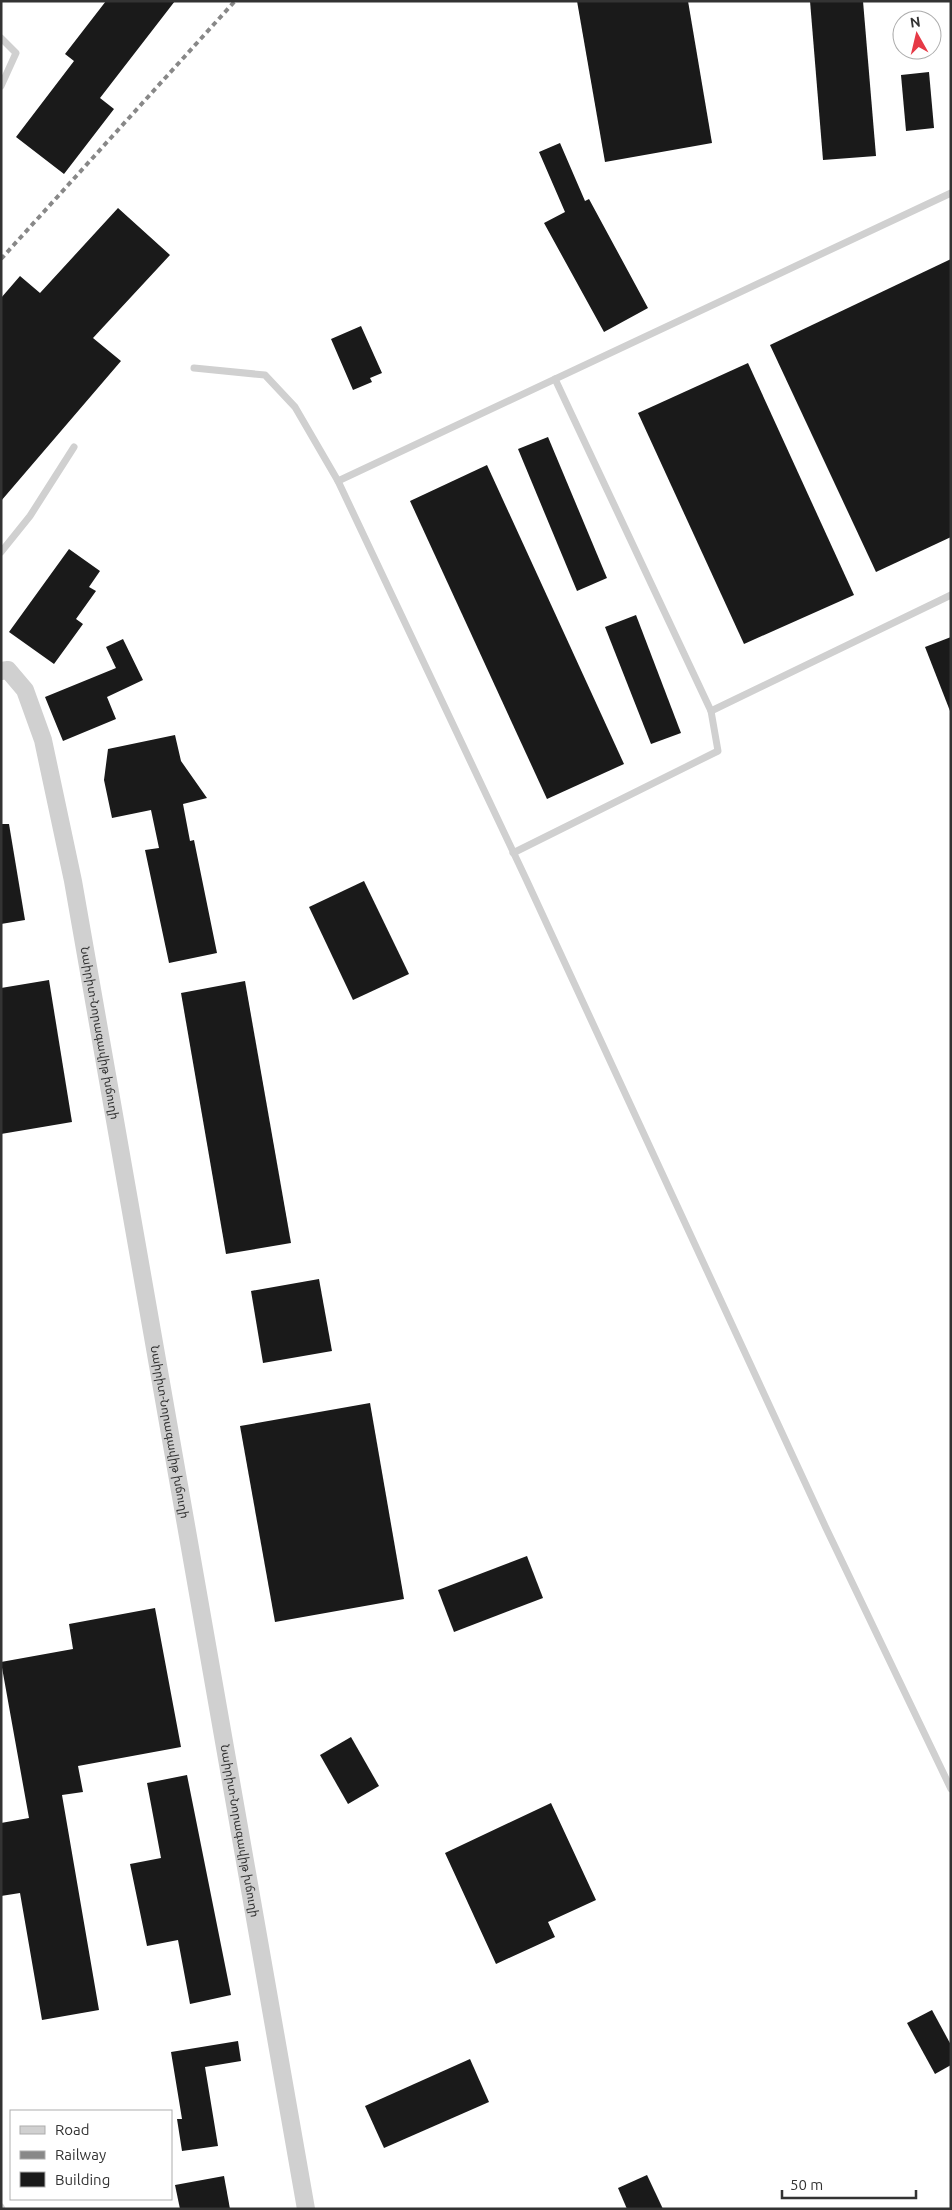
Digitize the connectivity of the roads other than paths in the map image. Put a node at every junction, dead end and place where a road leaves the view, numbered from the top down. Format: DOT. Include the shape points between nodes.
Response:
graph roads {
  1 [pos="1,38"];
  2 [pos="1,86"];
  3 [pos="951,192"];
  4 [pos="194,368"];
  5 [pos="555,379"];
  6 [pos="74,447"];
  7 [pos="338,482"];
  8 [pos="1,552"];
  9 [pos="951,595"];
  10 [pos="1,671"];
  11 [pos="711,711"];
  12 [pos="514,853"];
  13 [pos="951,1789"];
  14 [pos="306,2209"];
  1 -- 2 [label="lane" via="16,53"];
  3 -- 5 [label="lane"];
  4 -- 7 [label="lane" via="265,375 295,407"];
  5 -- 7 [label="lane"];
  5 -- 11 [label="lane"];
  6 -- 8 [label="lane" via="30,516"];
  7 -- 12 [label="lane"];
  9 -- 11 [label="lane"];
  10 -- 14 [label="street, Նաիրիտ-Նորագավիթ խճուղի" via="8,670 25,690 43,740 73,881"];
  11 -- 12 [label="lane" via="718,751"];
  12 -- 13 [label="lane" via="826,1528"];
}
